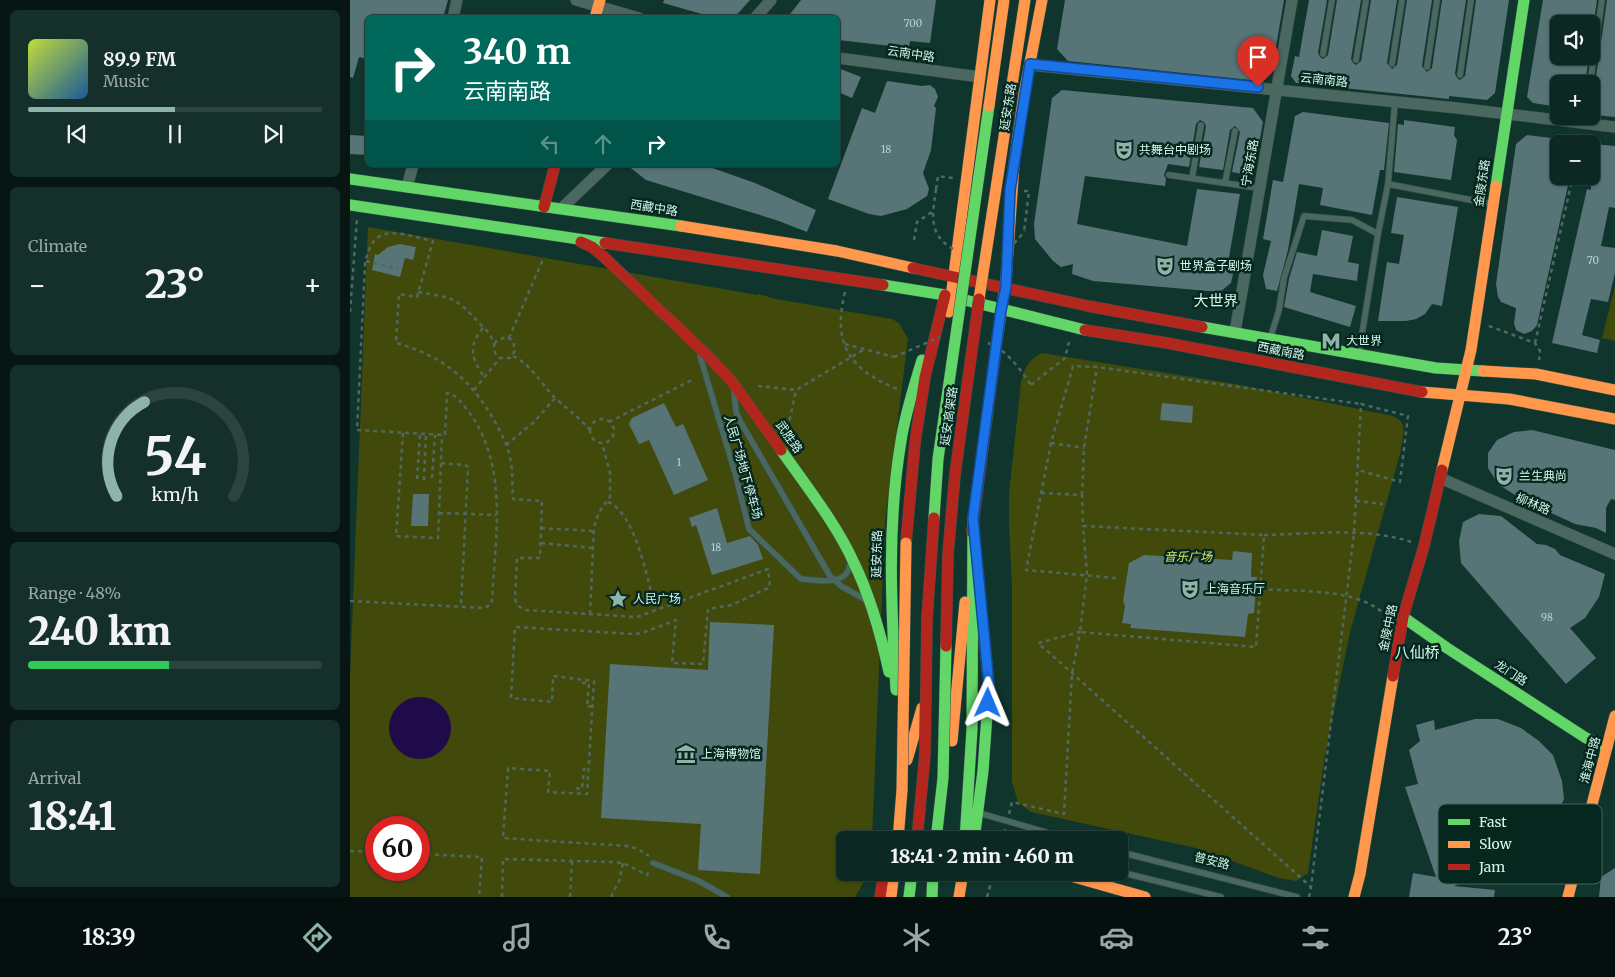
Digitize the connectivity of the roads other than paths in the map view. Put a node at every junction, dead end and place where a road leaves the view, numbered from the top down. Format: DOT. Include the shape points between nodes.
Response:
graph roads {
  1 [pos="457,0"];
  2 [pos="576,0"];
  3 [pos="771,0"];
  4 [pos="990,0"];
  5 [pos="1004,0"];
  6 [pos="1025,0"];
  7 [pos="1035,0"];
  8 [pos="1042,0"];
  9 [pos="1292,0"];
  10 [pos="1332,0"];
  11 [pos="1366,0"];
  12 [pos="1402,0"];
  13 [pos="1437,0"];
  14 [pos="1471,0"];
  15 [pos="1524,0"];
  16 [pos="1602,0"];
  17 [pos="599,3"];
  18 [pos="454,15"];
  19 [pos="631,15"];
  20 [pos="758,15"];
  21 [pos="1323,54"];
  22 [pos="840,58"];
  23 [pos="1356,60"];
  24 [pos="1030,64"];
  25 [pos="1392,64"];
  26 [pos="1427,67"];
  27 [pos="1460,74"];
  28 [pos="1591,75"];
  29 [pos="980,77"];
  30 [pos="1277,89"];
  31 [pos="1395,102"];
  32 [pos="1506,114"];
  33 [pos="1550,117"];
  34 [pos="1600,124"];
  35 [pos="1200,125"];
  36 [pos="1615,127"];
  37 [pos="1235,130"];
  38 [pos="412,167"];
  39 [pos="554,167"];
  40 [pos="605,167"];
  41 [pos="1169,175"];
  42 [pos="1192,178"];
  43 [pos="350,179"];
  44 [pos="1225,183"];
  45 [pos="1388,184"];
  46 [pos="407,187"];
  47 [pos="1259,188"];
  48 [pos="1493,204"];
  49 [pos="354,206"];
  50 [pos="544,207"];
  51 [pos="562,208"];
  52 [pos="1378,234"];
  53 [pos="573,238"];
  54 [pos="952,276"];
  55 [pos="1006,287"];
  56 [pos="947,296"];
  57 [pos="1001,310"];
  58 [pos="1235,332"];
  59 [pos="1270,339"];
  60 [pos="694,343"];
  61 [pos="1359,355"];
  62 [pos="1467,369"];
  63 [pos="733,383"];
  64 [pos="979,389"];
  65 [pos="1615,390"];
  66 [pos="1461,395"];
  67 [pos="1615,419"];
  68 [pos="1440,478"];
  69 [pos="966,481"];
  70 [pos="973,518"];
  71 [pos="848,551"];
  72 [pos="1615,554"];
  73 [pos="834,580"];
  74 [pos="873,607"];
  75 [pos="1403,617"];
  76 [pos="922,708"];
  77 [pos="897,709"];
  78 [pos="1615,716"];
  79 [pos="1607,747"];
  80 [pos="956,748"];
  81 [pos="955,766"];
  82 [pos="1592,804"];
  83 [pos="894,806"];
  84 [pos="978,813"];
  85 [pos="891,831"];
  86 [pos="899,831"];
  87 [pos="912,831"];
  88 [pos="918,831"];
  89 [pos="938,831"];
  90 [pos="939,831"];
  91 [pos="947,831"];
  92 [pos="966,831"];
  93 [pos="975,831"];
  94 [pos="1040,831"];
  95 [pos="1128,854"];
  96 [pos="653,863"];
  97 [pos="1128,874"];
  98 [pos="883,881"];
  99 [pos="893,881"];
  100 [pos="905,881"];
  101 [pos="911,881"];
  102 [pos="933,881"];
  103 [pos="936,881"];
  104 [pos="962,881"];
  105 [pos="969,881"];
  106 [pos="1088,881"];
  107 [pos="1571,884"];
  108 [pos="932,896"];
  109 [pos="727,897"];
  110 [pos="880,897"];
  111 [pos="891,897"];
  112 [pos="902,897"];
  113 [pos="909,897"];
  114 [pos="959,897"];
  115 [pos="966,897"];
  116 [pos="1146,897"];
  117 [pos="1221,897"];
  118 [pos="1298,897"];
  119 [pos="1354,897"];
  120 [pos="1568,897"];
  1 -- 18 [label="street"];
  2 -- 17 [label="street"];
  3 -- 20 [label="street"];
  4 -- 29 [label="main road, 延安东路"];
  5 -- 88 [label="main road, 延安高架路, bridge" via="938,459 927,619 925,754"];
  6 -- 89 [label="main road, 延安高架路, bridge" via="987,238 955,474 947,581 943,778"];
  7 -- 64 [label="main road"];
  8 -- 24 [label="main road, 延安东路"];
  9 -- 30 [label="street, 宁海东路"];
  10 -- 21 [label="lane"];
  11 -- 23 [label="lane"];
  12 -- 25 [label="lane"];
  13 -- 26 [label="lane"];
  14 -- 27 [label="lane"];
  15 -- 32 [label="main road, 金陵东路"];
  16 -- 28 [label="lane"];
  17 -- 19 [label="street"];
  22 -- 29 [label="street, 云南中路"];
  24 -- 30 [label="street, 云南南路"];
  24 -- 55 [label="main road, 延安东路" via="1010,190"];
  29 -- 54 [label="main road, 延安东路"];
  30 -- 31 [label="street, 云南南路"];
  30 -- 47 [label="street, 宁海东路"];
  31 -- 32 [label="street, 云南南路"];
  31 -- 45 [label="lane"];
  32 -- 33 [label="street, 云南南路"];
  32 -- 48 [label="main road, 金陵东路"];
  34 -- 36 [label="street, 云南南路"];
  35 -- 42 [label="lane"];
  37 -- 44 [label="lane"];
  38 -- 46 [label="street"];
  39 -- 50 [label="main road"];
  40 -- 51 [label="street"];
  41 -- 42 [label="lane"];
  42 -- 44 [label="lane"];
  43 -- 46 [label="main road, 西藏中路"];
  44 -- 47 [label="lane"];
  45 -- 48 [label="lane"];
  45 -- 52 [label="lane"];
  46 -- 50 [label="main road, 西藏中路"];
  47 -- 58 [label="street, 宁海东路"];
  48 -- 62 [label="main road, 金陵东路"];
  49 -- 53 [label="main road"];
  50 -- 51 [label="main road, 西藏中路"];
  51 -- 54 [label="main road, 西藏中路" via="837,251"];
  52 -- 59 [label="lane" via="1352,220 1304,216 1284,278"];
  52 -- 61 [label="lane"];
  53 -- 56 [label="main road"];
  53 -- 60 [label="main road, 武胜路" via="604,257"];
  54 -- 55 [label="main road, 西藏中路"];
  54 -- 56 [label="main road, 延安东路"];
  55 -- 57 [label="main road, 延安东路"];
  55 -- 58 [label="main road, 西藏南路" via="1088,306"];
  56 -- 57 [label="main road, 西藏南路"];
  56 -- 76 [label="main road, 延安东路" via="948,338 928,507 922,605"];
  56 -- 77 [label="main road, 延安东路" via="910,394 895,487 890,547"];
  56 -- 86 [label="main road, bridge" via="926,377 906,543"];
  57 -- 66 [label="main road, 西藏南路" via="1072,328 1428,392"];
  57 -- 70 [label="main road, 延安东路"];
  58 -- 59 [label="main road, 西藏南路"];
  59 -- 61 [label="main road, 西藏南路"];
  60 -- 63 [label="main road, 武胜路"];
  60 -- 73 [label="lane, 人民广场地下停车场" via="736,473 749,529 801,579"];
  61 -- 62 [label="main road, 西藏南路" via="1436,368"];
  62 -- 65 [label="main road, 西藏南路" via="1536,374"];
  62 -- 66 [label="main road, 金陵中路"];
  63 -- 71 [label="main road, 武胜路"];
  63 -- 73 [label="lane" via="740,420"];
  66 -- 67 [label="main road, 西藏南路" via="1509,399"];
  66 -- 68 [label="main road, 金陵中路"];
  68 -- 72 [label="street, 柳林路"];
  68 -- 75 [label="main road, 金陵中路"];
  69 -- 80 [label="main road" via="958,587"];
  70 -- 84 [label="main road, 延安东路" via="989,686"];
  70 -- 90 [label="main road, 延安东路" via="949,773"];
  70 -- 92 [label="main road" via="972,729"];
  71 -- 73 [label="lane" via="849,570 842,579"];
  71 -- 74 [label="main road, 武胜路"];
  73 -- 74 [label="lane"];
  74 -- 77 [label="main road, 武胜路"];
  75 -- 79 [label="main road, 龙门路" via="1578,733"];
  75 -- 119 [label="main road, 金陵中路"];
  76 -- 83 [label="main road"];
  76 -- 87 [label="main road, 延安东路"];
  77 -- 83 [label="main road, 延安东路"];
  78 -- 79 [label="main road, 淮海中路"];
  79 -- 82 [label="main road, 淮海中路"];
  81 -- 91 [label="main road"];
  83 -- 85 [label="main road, 延安东路"];
  84 -- 93 [label="main road, 延安东路"];
  84 -- 94 [label="lane"];
  95 -- 118 [label="lane, 普安路"];
  96 -- 109 [label="lane" via="699,881"];
  97 -- 117 [label="lane"];
  98 -- 110 [label="main road"];
  99 -- 111 [label="main road"];
  100 -- 112 [label="main road"];
  101 -- 113 [label="main road"];
  102 -- 108 [label="main road"];
  103 -- 108 [label="main road"];
  104 -- 114 [label="main road"];
  105 -- 115 [label="main road"];
  106 -- 116 [label="main road"];
  107 -- 120 [label="main road, 淮海中路"];
}
